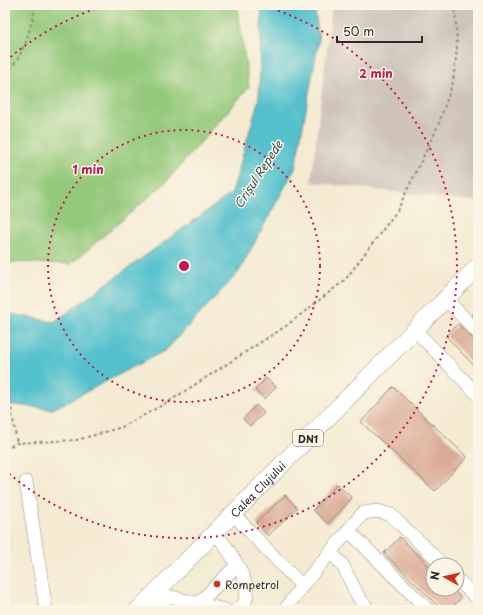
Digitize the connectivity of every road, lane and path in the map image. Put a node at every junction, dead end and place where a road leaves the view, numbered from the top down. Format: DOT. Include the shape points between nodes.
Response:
graph roads {
  1 [pos="36,5"];
  2 [pos="455,5"];
  3 [pos="5,73"];
  4 [pos="478,266"];
  5 [pos="446,299"];
  6 [pos="415,330"];
  7 [pos="478,333"];
  8 [pos="5,373"];
  9 [pos="476,389"];
  10 [pos="17,443"];
  11 [pos="5,449"];
  12 [pos="26,482"];
  13 [pos="233,514"];
  14 [pos="348,530"];
  15 [pos="215,531"];
  16 [pos="330,552"];
  17 [pos="435,557"];
  18 [pos="237,565"];
  19 [pos="302,586"];
  20 [pos="465,587"];
  21 [pos="154,594"];
  22 [pos="478,599"];
  23 [pos="199,603"];
  24 [pos="46,610"];
  25 [pos="138,610"];
  26 [pos="167,610"];
  27 [pos="225,610"];
  28 [pos="236,610"];
  29 [pos="285,610"];
  30 [pos="369,610"];
  31 [pos="428,610"];
  1 -- 3 [label="path" via="26,42 12,68"];
  2 -- 10 [label="path" via="456,49 453,82 438,126 397,211 345,280 286,326 168,402 122,426 77,440"];
  4 -- 5 [label="main road, Calea Clujului / DN1"];
  5 -- 6 [label="main road, Calea Clujului / DN1"];
  5 -- 7 [label="lane"];
  6 -- 9 [label="lane"];
  6 -- 13 [label="main road, Calea Clujului / DN1"];
  8 -- 10 [label="path"];
  10 -- 11 [label="path"];
  12 -- 24 [label="lane"];
  13 -- 15 [label="main road, Calea Clujului / DN1"];
  13 -- 19 [label="lane"];
  14 -- 16 [label="lane"];
  14 -- 17 [label="lane" via="363,514 378,511 391,515"];
  14 -- 31 [label="lane"];
  15 -- 18 [label="lane"];
  15 -- 21 [label="main road, Calea Clujului / DN1"];
  16 -- 19 [label="lane"];
  16 -- 30 [label="lane" via="342,564 358,598"];
  18 -- 23 [label="lane"];
  18 -- 28 [label="lane" via="248,591 246,600"];
  19 -- 29 [label="lane"];
  20 -- 22 [label="lane"];
  21 -- 23 [label="lane"];
  21 -- 25 [label="main road, Calea Clujului / DN1"];
  21 -- 26 [label="lane"];
  23 -- 27 [label="lane"];
}
